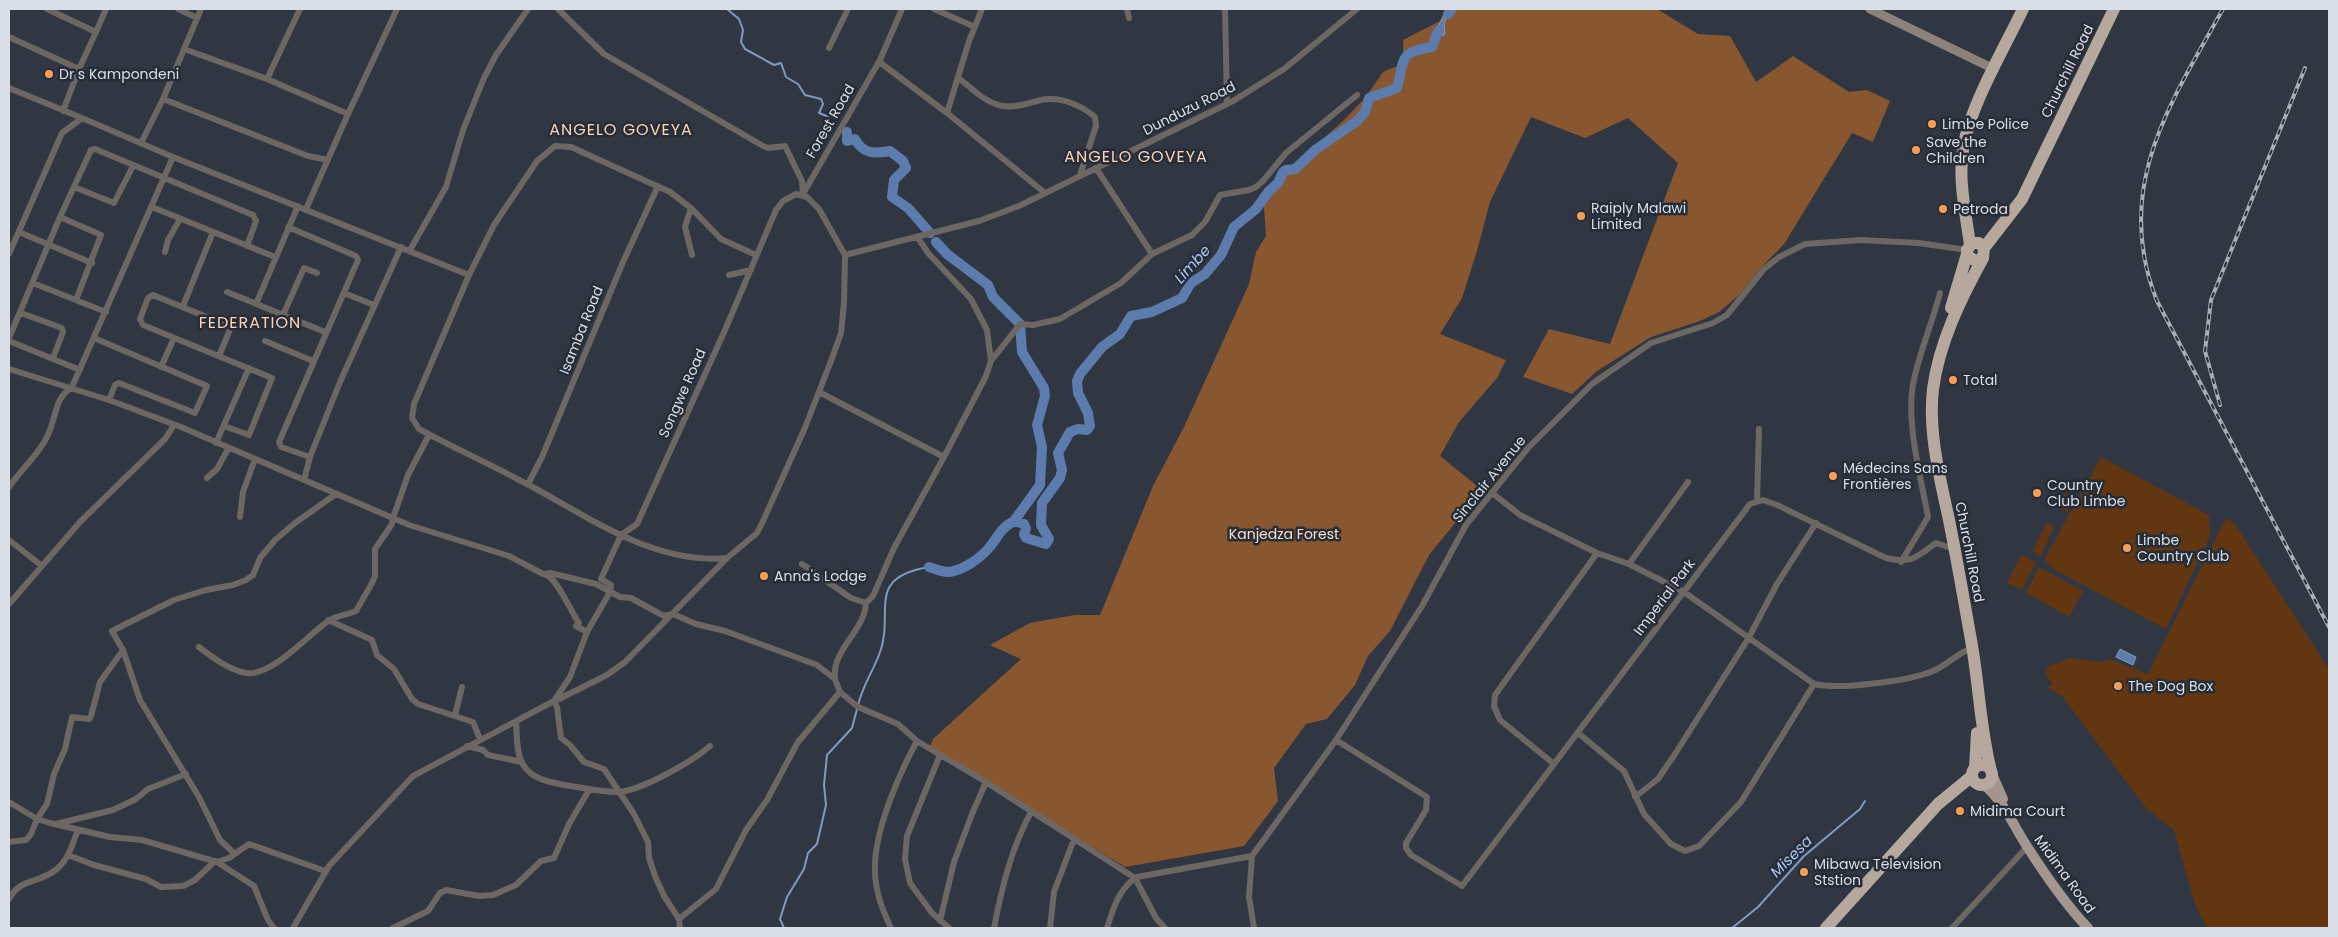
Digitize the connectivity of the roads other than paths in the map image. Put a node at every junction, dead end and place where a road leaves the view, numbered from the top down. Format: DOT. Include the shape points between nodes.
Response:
graph roads {
  1 [pos="47,9"];
  2 [pos="106,9"];
  3 [pos="178,9"];
  4 [pos="201,9"];
  5 [pos="300,9"];
  6 [pos="397,9"];
  7 [pos="528,9"];
  8 [pos="558,9"];
  9 [pos="848,9"];
  10 [pos="902,9"];
  11 [pos="934,9"];
  12 [pos="982,9"];
  13 [pos="1127,9"];
  14 [pos="1225,9"];
  15 [pos="1357,9"];
  16 [pos="1870,9"];
  17 [pos="2023,9"];
  18 [pos="2114,9"];
  19 [pos="197,18"];
  20 [pos="1129,18"];
  21 [pos="975,27"];
  22 [pos="96,32"];
  23 [pos="9,37"];
  24 [pos="829,48"];
  25 [pos="184,49"];
  26 [pos="880,60"];
  27 [pos="79,69"];
  28 [pos="1994,69"];
  29 [pos="267,78"];
  30 [pos="958,78"];
  31 [pos="9,88"];
  32 [pos="1357,95"];
  33 [pos="163,99"];
  34 [pos="1227,103"];
  35 [pos="63,111"];
  36 [pos="947,113"];
  37 [pos="348,114"];
  38 [pos="82,118"];
  39 [pos="141,143"];
  40 [pos="173,157"];
  41 [pos="328,160"];
  42 [pos="133,166"];
  43 [pos="1096,168"];
  44 [pos="1080,175"];
  45 [pos="163,179"];
  46 [pos="658,186"];
  47 [pos="74,187"];
  48 [pos="1045,193"];
  49 [pos="803,195"];
  50 [pos="152,206"];
  51 [pos="298,206"];
  52 [pos="691,208"];
  53 [pos="306,209"];
  54 [pos="60,217"];
  55 [pos="180,219"];
  56 [pos="288,227"];
  57 [pos="19,232"];
  58 [pos="213,232"];
  59 [pos="918,238"];
  60 [pos="49,244"];
  61 [pos="247,246"];
  62 [pos="401,247"];
  63 [pos="410,250"];
  64 [pos="1968,250"];
  65 [pos="165,252"];
  66 [pos="1983,253"];
  67 [pos="9,254"];
  68 [pos="1152,254"];
  69 [pos="692,255"];
  70 [pos="756,255"];
  71 [pos="845,256"];
  72 [pos="275,257"];
  73 [pos="92,264"];
  74 [pos="751,270"];
  75 [pos="317,273"];
  76 [pos="468,275"];
  77 [pos="729,275"];
  78 [pos="33,283"];
  79 [pos="227,292"];
  80 [pos="344,293"];
  81 [pos="1940,293"];
  82 [pos="76,300"];
  83 [pos="256,304"];
  84 [pos="374,305"];
  85 [pos="183,306"];
  86 [pos="106,312"];
  87 [pos="21,313"];
  88 [pos="283,315"];
  89 [pos="326,332"];
  90 [pos="94,338"];
  91 [pos="174,338"];
  92 [pos="9,339"];
  93 [pos="265,341"];
  94 [pos="219,356"];
  95 [pos="53,358"];
  96 [pos="314,361"];
  97 [pos="991,361"];
  98 [pos="161,367"];
  99 [pos="249,368"];
  100 [pos="9,369"];
  101 [pos="80,370"];
  102 [pos="72,387"];
  103 [pos="819,392"];
  104 [pos="108,400"];
  105 [pos="174,425"];
  106 [pos="224,426"];
  107 [pos="1759,429"];
  108 [pos="429,435"];
  109 [pos="216,443"];
  110 [pos="228,448"];
  111 [pos="944,457"];
  112 [pos="310,458"];
  113 [pos="255,459"];
  114 [pos="207,478"];
  115 [pos="304,480"];
  116 [pos="1688,482"];
  117 [pos="528,484"];
  118 [pos="9,487"];
  119 [pos="1491,492"];
  120 [pos="336,494"];
  121 [pos="1757,501"];
  122 [pos="240,517"];
  123 [pos="393,518"];
  124 [pos="1816,524"];
  125 [pos="621,535"];
  126 [pos="9,540"];
  127 [pos="1951,548"];
  128 [pos="1597,553"];
  129 [pos="726,558"];
  130 [pos="1901,562"];
  131 [pos="802,564"];
  132 [pos="1628,564"];
  133 [pos="42,566"];
  134 [pos="543,574"];
  135 [pos="610,592"];
  136 [pos="1684,592"];
  137 [pos="866,603"];
  138 [pos="9,604"];
  139 [pos="673,614"];
  140 [pos="328,620"];
  141 [pos="587,632"];
  142 [pos="1748,639"];
  143 [pos="199,647"];
  144 [pos="1970,648"];
  145 [pos="123,650"];
  146 [pos="835,679"];
  147 [pos="1814,684"];
  148 [pos="462,687"];
  149 [pos="840,692"];
  150 [pos="555,701"];
  151 [pos="455,715"];
  152 [pos="516,721"];
  153 [pos="1578,733"];
  154 [pos="480,740"];
  155 [pos="1336,740"];
  156 [pos="918,741"];
  157 [pos="467,746"];
  158 [pos="710,746"];
  159 [pos="940,755"];
  160 [pos="522,762"];
  161 [pos="1554,764"];
  162 [pos="1973,772"];
  163 [pos="1991,772"];
  164 [pos="186,774"];
  165 [pos="986,782"];
  166 [pos="1982,785"];
  167 [pos="589,790"];
  168 [pos="619,792"];
  169 [pos="1635,798"];
  170 [pos="9,802"];
  171 [pos="1934,808"];
  172 [pos="2005,810"];
  173 [pos="1031,812"];
  174 [pos="36,819"];
  175 [pos="50,823"];
  176 [pos="78,830"];
  177 [pos="1074,839"];
  178 [pos="9,842"];
  179 [pos="2027,847"];
  180 [pos="235,854"];
  181 [pos="68,855"];
  182 [pos="1252,856"];
  183 [pos="216,861"];
  184 [pos="325,872"];
  185 [pos="1135,878"];
  186 [pos="9,899"];
  187 [pos="940,921"];
  188 [pos="679,925"];
  189 [pos="274,928"];
  190 [pos="293,928"];
  191 [pos="393,928"];
  192 [pos="891,928"];
  193 [pos="949,928"];
  194 [pos="994,928"];
  195 [pos="1050,928"];
  196 [pos="1108,928"];
  197 [pos="1165,928"];
  198 [pos="1254,928"];
  199 [pos="1826,928"];
  200 [pos="1952,928"];
  201 [pos="2088,928"];
  1 -- 22 [label="street"];
  2 -- 22 [label="street"];
  3 -- 19 [label="street"];
  4 -- 19 [label="street"];
  5 -- 29 [label="street"];
  6 -- 37 [label="street"];
  7 -- 63 [label="street" via="484,78 463,130 446,187"];
  8 -- 49 [label="street" via="604,54 632,72 763,146 785,146 802,181"];
  9 -- 24 [label="street"];
  10 -- 26 [label="street, Forest Road"];
  11 -- 21 [label="street"];
  12 -- 21 [label="street"];
  13 -- 20 [label="street"];
  14 -- 34 [label="street"];
  15 -- 34 [label="street, Dunduzu Road" via="1284,69"];
  16 -- 28 [label="main road"];
  17 -- 28 [label="highway"];
  18 -- 66 [label="highway, Churchill Road" via="2022,199"];
  19 -- 25 [label="street"];
  21 -- 30 [label="street"];
  22 -- 27 [label="street"];
  23 -- 27 [label="street"];
  25 -- 29 [label="street"];
  25 -- 33 [label="street"];
  26 -- 36 [label="street"];
  26 -- 49 [label="street, Forest Road"];
  27 -- 35 [label="street"];
  28 -- 64 [label="highway" via="1974,109 1963,150 1961,171"];
  29 -- 37 [label="street"];
  30 -- 36 [label="street"];
  30 -- 44 [label="street" via="986,101 1004,106 1045,99 1060,100 1089,112 1095,117 1096,126"];
  31 -- 35 [label="street"];
  32 -- 68 [label="street" via="1286,153 1263,181 1249,190 1220,195 1192,235"];
  33 -- 39 [label="street"];
  33 -- 41 [label="street" via="308,156"];
  34 -- 43 [label="street, Dunduzu Road"];
  35 -- 38 [label="street"];
  36 -- 48 [label="street"];
  37 -- 41 [label="street"];
  38 -- 39 [label="street"];
  38 -- 57 [label="street" via="62,133"];
  39 -- 40 [label="street"];
  40 -- 45 [label="street"];
  40 -- 51 [label="street"];
  41 -- 53 [label="street"];
  42 -- 45 [label="street"];
  42 -- 47 [label="street" via="114,203"];
  42 -- 47 [label="street" via="91,150"];
  43 -- 44 [label="street, Dunduzu Road"];
  43 -- 68 [label="street"];
  44 -- 48 [label="street, Dunduzu Road"];
  45 -- 50 [label="street"];
  45 -- 61 [label="street" via="253,215 256,221"];
  46 -- 52 [label="street"];
  46 -- 76 [label="street" via="572,147 555,146 545,152 531,169 494,225"];
  46 -- 117 [label="street, Isamba Road"];
  47 -- 54 [label="street"];
  48 -- 59 [label="street, Dunduzu Road" via="979,221"];
  49 -- 70 [label="street, Songwe Road" via="789,197 776,210"];
  49 -- 71 [label="street" via="819,209"];
  50 -- 55 [label="street"];
  50 -- 86 [label="street"];
  51 -- 53 [label="street"];
  51 -- 56 [label="street"];
  52 -- 69 [label="street" via="685,227"];
  52 -- 70 [label="street" via="721,239"];
  53 -- 62 [label="street"];
  54 -- 60 [label="street"];
  54 -- 73 [label="street" via="101,235"];
  55 -- 58 [label="street"];
  55 -- 65 [label="street"];
  56 -- 72 [label="street"];
  56 -- 80 [label="street" via="358,258"];
  57 -- 60 [label="street"];
  57 -- 67 [label="street"];
  58 -- 61 [label="street"];
  58 -- 85 [label="street"];
  59 -- 71 [label="street, Dunduzu Road"];
  59 -- 97 [label="street" via="971,299 987,330"];
  60 -- 73 [label="street"];
  60 -- 78 [label="street"];
  61 -- 72 [label="street"];
  62 -- 63 [label="street"];
  62 -- 84 [label="street"];
  63 -- 76 [label="street"];
  64 -- 66 [label="highway" via="1973,260"];
  64 -- 119 [label="street, Sinclair Avenue" via="1861,240 1805,244 1779,256 1764,269 1727,315 1714,323 1651,343 1592,384 1528,448"];
  64 -- 127 [label="highway, Churchill Road" via="1933,365 1927,407 1932,462"];
  66 -- 127 [label="highway, Churchill Road" via="1953,319 1933,388 1934,435"];
  68 -- 97 [label="street" via="1121,283 1060,318 1033,326 1020,324"];
  70 -- 74 [label="street, Songwe Road"];
  71 -- 103 [label="street" via="841,333"];
  72 -- 83 [label="street"];
  73 -- 82 [label="street"];
  74 -- 77 [label="street"];
  74 -- 125 [label="street, Songwe Road" via="637,524"];
  75 -- 88 [label="street" via="304,268"];
  76 -- 108 [label="street" via="412,410 414,423"];
  78 -- 82 [label="street"];
  78 -- 87 [label="street"];
  79 -- 83 [label="street"];
  80 -- 84 [label="street"];
  80 -- 89 [label="street"];
  81 -- 130 [label="street" via="1913,386 1915,444 1928,517"];
  82 -- 86 [label="street"];
  83 -- 88 [label="street"];
  84 -- 112 [label="street"];
  85 -- 91 [label="street" via="153,295 148,298 140,319 144,325"];
  85 -- 94 [label="street" via="231,327"];
  86 -- 90 [label="street"];
  87 -- 92 [label="street"];
  87 -- 95 [label="street" via="62,328"];
  88 -- 89 [label="street"];
  89 -- 96 [label="street"];
  90 -- 98 [label="street"];
  90 -- 101 [label="street"];
  91 -- 94 [label="street"];
  91 -- 98 [label="street"];
  92 -- 95 [label="street"];
  93 -- 96 [label="street"];
  94 -- 99 [label="street"];
  95 -- 101 [label="street"];
  96 -- 112 [label="street" via="279,442 282,447"];
  97 -- 111 [label="street"];
  98 -- 104 [label="street" via="207,386 195,413 119,383"];
  99 -- 106 [label="street"];
  99 -- 106 [label="street" via="272,378 251,432 245,435"];
  100 -- 102 [label="street"];
  101 -- 102 [label="street"];
  102 -- 104 [label="street"];
  102 -- 118 [label="street" via="57,403 44,440"];
  103 -- 111 [label="street"];
  103 -- 129 [label="street" via="757,533"];
  104 -- 105 [label="street"];
  105 -- 109 [label="street"];
  105 -- 133 [label="street" via="165,439 80,522"];
  106 -- 109 [label="street"];
  107 -- 121 [label="street"];
  108 -- 117 [label="street"];
  108 -- 123 [label="street" via="408,475"];
  109 -- 110 [label="street"];
  110 -- 113 [label="street"];
  110 -- 114 [label="street" via="217,469"];
  111 -- 137 [label="street" via="894,548 873,596"];
  112 -- 115 [label="street"];
  113 -- 115 [label="street"];
  113 -- 122 [label="street" via="243,492"];
  115 -- 120 [label="street"];
  116 -- 132 [label="street"];
  117 -- 125 [label="street"];
  119 -- 128 [label="street" via="1520,515"];
  119 -- 155 [label="street, Sinclair Avenue" via="1466,525 1422,606"];
  120 -- 123 [label="street"];
  120 -- 145 [label="street" via="275,540 260,558 253,575 246,580 174,600 113,630"];
  121 -- 124 [label="street" via="1778,504"];
  121 -- 136 [label="street, Imperial Park" via="1750,504"];
  123 -- 134 [label="street" via="509,556"];
  123 -- 140 [label="street" via="375,550 375,576 358,608"];
  124 -- 130 [label="street"];
  124 -- 142 [label="street" via="1777,584"];
  125 -- 129 [label="street" via="694,559"];
  125 -- 135 [label="street" via="601,579 611,585"];
  126 -- 133 [label="street"];
  127 -- 130 [label="street" via="1936,543 1918,557"];
  127 -- 144 [label="highway, Churchill Road"];
  128 -- 132 [label="street"];
  128 -- 161 [label="street" via="1495,695 1494,706 1500,720"];
  129 -- 139 [label="street"];
  131 -- 137 [label="street" via="851,598"];
  132 -- 136 [label="street"];
  133 -- 138 [label="street"];
  134 -- 135 [label="street" via="596,584"];
  134 -- 141 [label="street" via="557,583 578,623 576,626"];
  135 -- 139 [label="street" via="631,598 664,616"];
  135 -- 141 [label="street"];
  136 -- 142 [label="street"];
  136 -- 153 [label="street, Imperial Park"];
  137 -- 146 [label="street" via="837,662"];
  139 -- 146 [label="street" via="817,665"];
  139 -- 150 [label="street" via="607,675"];
  140 -- 143 [label="street" via="261,672 236,670"];
  140 -- 151 [label="street" via="372,640 377,655 394,670 418,704"];
  141 -- 150 [label="street" via="570,677"];
  142 -- 147 [label="street"];
  142 -- 169 [label="street" via="1658,779"];
  144 -- 147 [label="street" via="1945,666 1914,677 1840,686"];
  144 -- 162 [label="highway, Churchill Road" via="1978,731"];
  144 -- 163 [label="highway, Churchill Road"];
  145 -- 164 [label="street" via="140,700"];
  145 -- 174 [label="street" via="100,682 92,716 89,719 72,717 50,798"];
  146 -- 149 [label="street"];
  147 -- 169 [label="street" via="1741,802 1699,846 1685,850 1676,848 1644,814"];
  148 -- 151 [label="street"];
  149 -- 156 [label="street" via="858,706 898,724"];
  149 -- 188 [label="street" via="798,742 767,800 746,830 716,889"];
  150 -- 152 [label="street"];
  150 -- 168 [label="street" via="561,738 584,762 604,769"];
  151 -- 154 [label="street" via="474,722"];
  152 -- 154 [label="street"];
  152 -- 160 [label="street"];
  153 -- 161 [label="street, Imperial Park"];
  153 -- 169 [label="street" via="1624,771"];
  154 -- 157 [label="street"];
  155 -- 161 [label="street, Imperial Park" via="1427,797 1426,810 1406,848 1411,855 1462,886"];
  155 -- 182 [label="street, Sinclair Avenue"];
  156 -- 159 [label="street"];
  156 -- 192 [label="street" via="894,789 876,854 875,872 880,900"];
  157 -- 160 [label="street" via="483,750 488,755"];
  157 -- 184 [label="street" via="413,776"];
  158 -- 168 [label="street" via="651,781"];
  159 -- 165 [label="street"];
  159 -- 187 [label="street" via="908,836 904,855 910,883"];
  160 -- 167 [label="street" via="538,778"];
  162 -- 163 [label="highway" via="1986,766"];
  162 -- 166 [label="highway" via="1974,781"];
  162 -- 171 [label="highway"];
  163 -- 166 [label="highway" via="1991,780"];
  163 -- 172 [label="main road, Midima Road"];
  164 -- 175 [label="street" via="148,789 113,810"];
  164 -- 180 [label="street" via="220,840"];
  165 -- 173 [label="street"];
  165 -- 187 [label="street" via="954,862"];
  166 -- 171 [label="highway" via="1967,789"];
  166 -- 172 [label="main road, Midima Road" via="1993,792"];
  167 -- 168 [label="street"];
  167 -- 191 [label="street" via="568,824 554,858 541,861 516,885 493,895 443,891 430,910"];
  168 -- 188 [label="street" via="642,826 655,876"];
  170 -- 174 [label="street"];
  171 -- 199 [label="highway"];
  172 -- 179 [label="main road, Midima Road"];
  173 -- 177 [label="street"];
  173 -- 194 [label="street" via="1005,874"];
  174 -- 175 [label="street"];
  174 -- 178 [label="street" via="26,840"];
  175 -- 176 [label="street"];
  176 -- 181 [label="street"];
  176 -- 183 [label="street" via="142,840"];
  177 -- 185 [label="street"];
  177 -- 195 [label="street" via="1054,892"];
  179 -- 200 [label="street"];
  179 -- 201 [label="main road, Midima Road" via="2062,898"];
  180 -- 183 [label="street" via="224,861"];
  180 -- 184 [label="street" via="251,845"];
  181 -- 183 [label="street" via="146,879 161,887 184,886"];
  181 -- 186 [label="street" via="55,871 16,887"];
  182 -- 185 [label="street"];
  182 -- 198 [label="street" via="1249,897"];
  183 -- 189 [label="street" via="254,886"];
  184 -- 190 [label="street"];
  185 -- 196 [label="street" via="1119,897"];
  185 -- 197 [label="street" via="1156,918"];
  187 -- 193 [label="street"];
}
